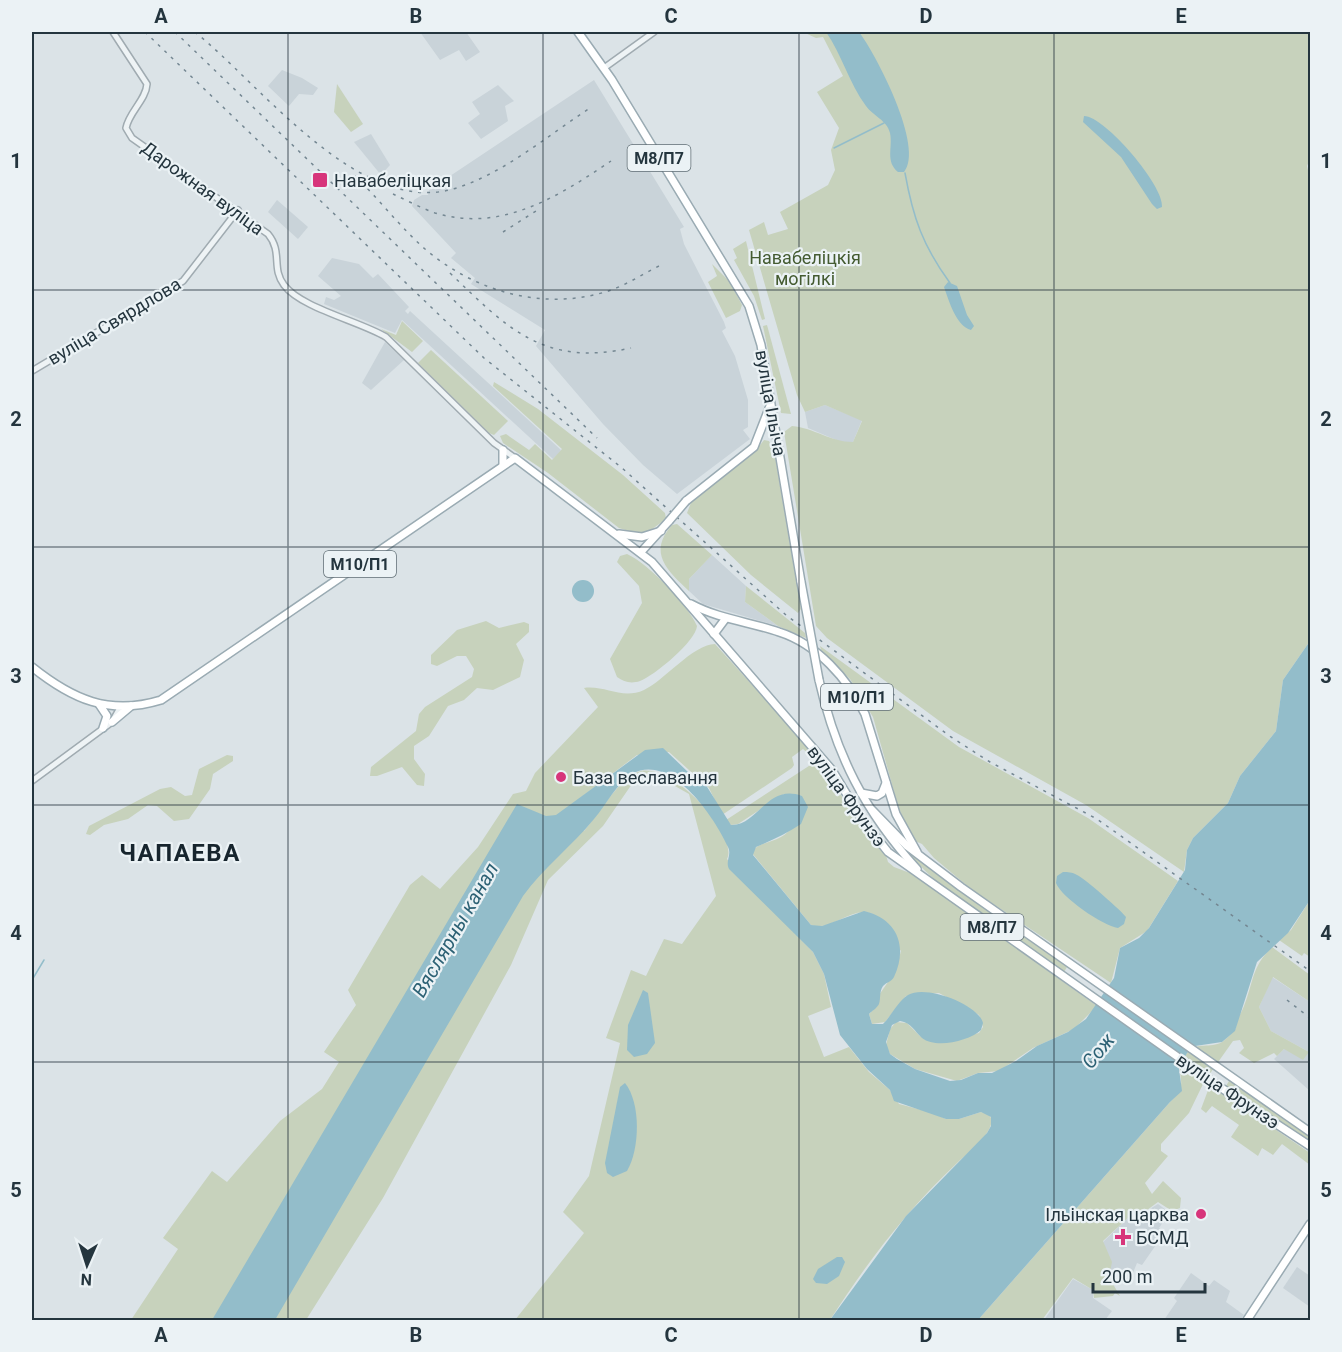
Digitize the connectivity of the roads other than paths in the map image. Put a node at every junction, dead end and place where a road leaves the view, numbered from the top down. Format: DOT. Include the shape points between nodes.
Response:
graph roads {
  1 [pos="113,32"];
  2 [pos="578,32"];
  3 [pos="654,32"];
  4 [pos="604,68"];
  5 [pos="238,210"];
  6 [pos="32,371"];
  7 [pos="771,403"];
  8 [pos="503,450"];
  9 [pos="515,458"];
  10 [pos="503,465"];
  11 [pos="661,531"];
  12 [pos="616,534"];
  13 [pos="640,552"];
  14 [pos="686,601"];
  15 [pos="726,618"];
  16 [pos="714,634"];
  17 [pos="32,667"];
  18 [pos="99,704"];
  19 [pos="121,706"];
  20 [pos="131,706"];
  21 [pos="112,722"];
  22 [pos="103,728"];
  23 [pos="32,781"];
  24 [pos="886,783"];
  25 [pos="861,794"];
  26 [pos="872,810"];
  27 [pos="920,857"];
  28 [pos="923,876"];
  29 [pos="1311,1132"];
  30 [pos="1311,1146"];
  31 [pos="1311,1224"];
  32 [pos="1247,1320"];
  1 -- 5 [label="street, Дарожная вуліца" via="147,84 127,122 129,133"];
  2 -- 4 [label="main road, вуліца Ільіча / М8/П7"];
  3 -- 4 [label="street"];
  4 -- 7 [label="main road, вуліца Ільіча / М8/П7" via="741,289 756,326"];
  5 -- 6 [label="street, вуліца Свярдлова" via="183,281"];
  5 -- 8 [label="street, Дарожная вуліца" via="275,243 277,273 288,290 386,338"];
  7 -- 11 [label="main road, bridge" via="754,447 686,501"];
  7 -- 25 [label="main road, вуліца Ільіча / М8/П7, bridge" via="819,680 833,733"];
  8 -- 9 [label="street, Дарожная вуліца"];
  8 -- 10 [label="main road"];
  9 -- 10 [label="main road, М10/П1"];
  9 -- 12 [label="main road, вуліца Фрунзэ / М10/П1"];
  10 -- 20 [label="main road, М10/П1" via="173,694"];
  11 -- 12 [label="main road" via="642,537"];
  11 -- 13 [label="main road"];
  12 -- 13 [label="main road, вуліца Фрунзэ / М10/П1"];
  13 -- 14 [label="main road, вуліца Фрунзэ / М10/П1"];
  14 -- 15 [label="main road, М10/П1"];
  14 -- 16 [label="main road, вуліца Фрунзэ / М10/П1"];
  15 -- 16 [label="main road"];
  15 -- 24 [label="main road, М10/П1" via="790,636 835,670 865,714"];
  16 -- 28 [label="main road, вуліца Фрунзэ / М10/П1" via="832,770 870,831 895,857"];
  17 -- 18 [label="main road, М10/П1" via="63,691"];
  18 -- 19 [label="main road, М10/П1"];
  18 -- 22 [label="main road" via="107,716"];
  19 -- 20 [label="main road, М10/П1"];
  19 -- 21 [label="street"];
  20 -- 21 [label="main road"];
  21 -- 22 [label="street"];
  22 -- 23 [label="street"];
  24 -- 25 [label="main road" via="877,796"];
  24 -- 27 [label="main road, М10/П1" via="896,814"];
  25 -- 26 [label="main road, вуліца Ільіча / М8/П7"];
  26 -- 27 [label="main road, вуліца Ільіча / М8/П7"];
  26 -- 28 [label="main road, вуліца Ільіча / М8/П7" via="882,828"];
  27 -- 29 [label="main road, вуліца Фрунзэ / М8/П7"];
  28 -- 30 [label="main road, вуліца Фрунзэ / М8/П7" via="1223,1089"];
  31 -- 32 [label="main road"];
}
